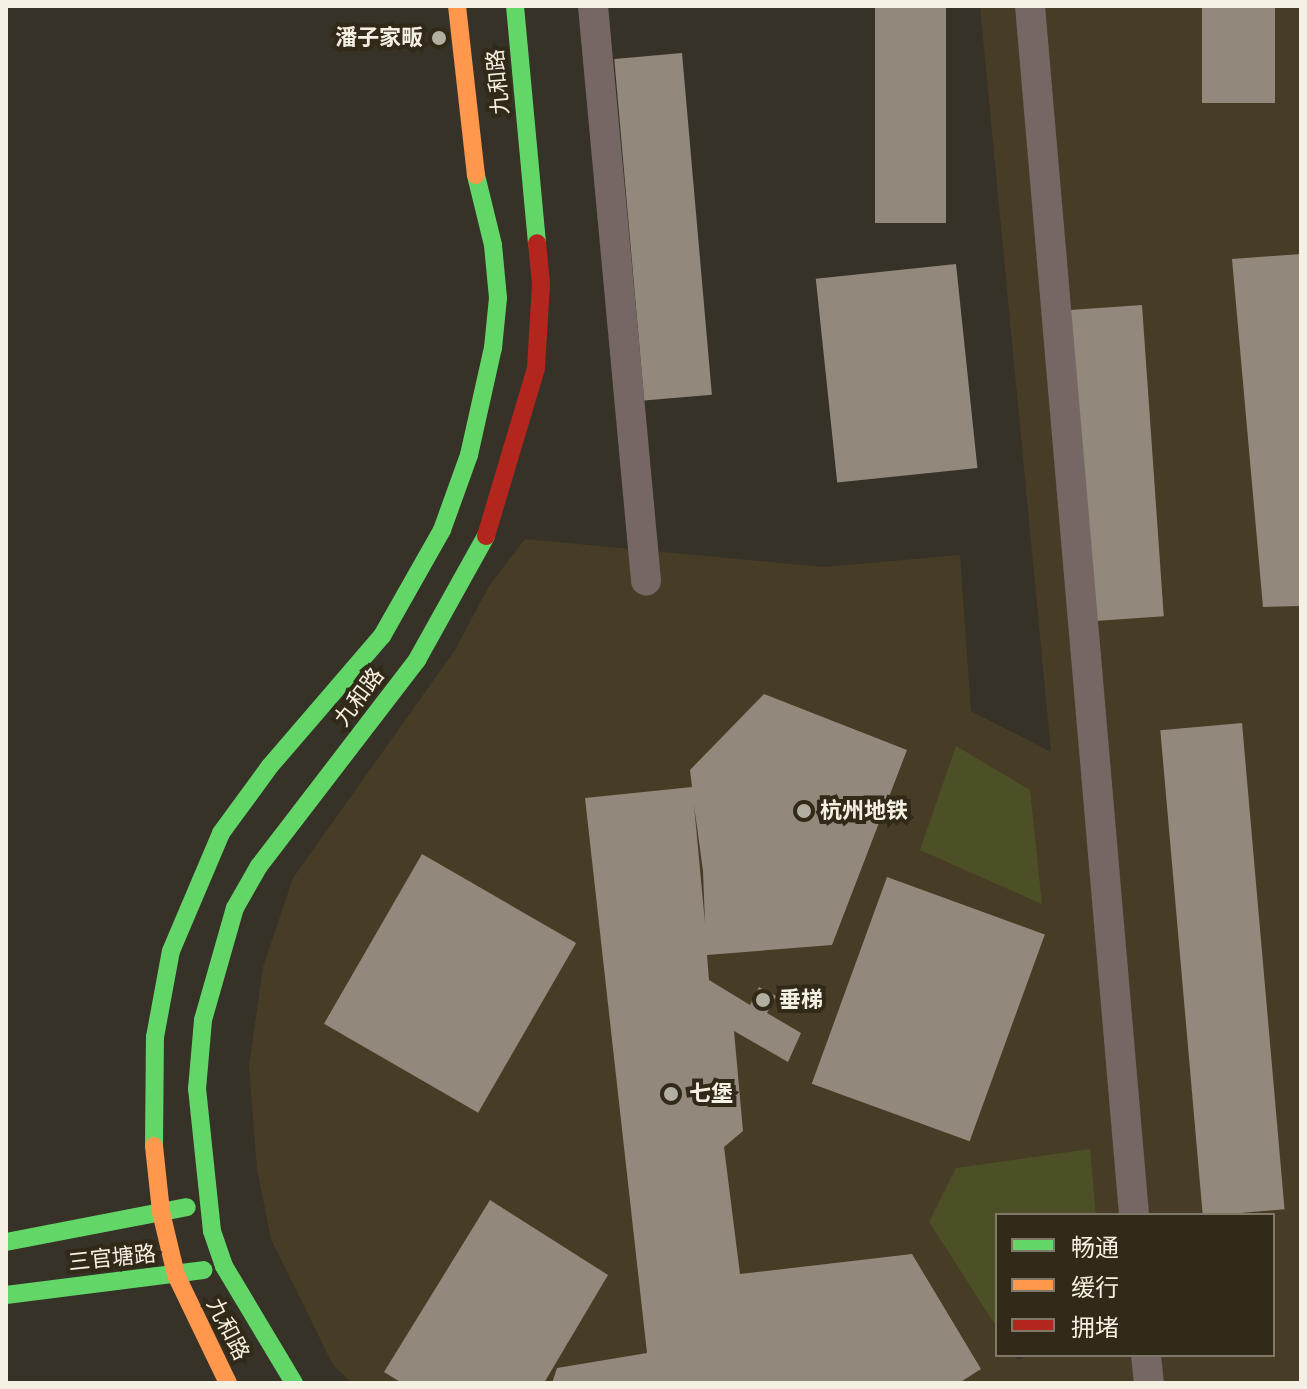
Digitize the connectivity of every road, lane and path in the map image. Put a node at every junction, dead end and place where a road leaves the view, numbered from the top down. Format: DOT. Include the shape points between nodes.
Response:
graph roads {
  1 [pos="457,6"];
  2 [pos="515,6"];
  3 [pos="593,6"];
  4 [pos="1030,6"];
  5 [pos="646,581"];
  6 [pos="208,1204"];
  7 [pos="161,1212"];
  8 [pos="1134,1213"];
  9 [pos="6,1242"];
  10 [pos="224,1266"];
  11 [pos="176,1275"];
  12 [pos="6,1295"];
  13 [pos="1146,1357"];
  14 [pos="228,1383"];
  15 [pos="294,1383"];
  16 [pos="1149,1383"];
  1 -- 7 [label="street, 九和路" via="477,183 493,245 498,298 483,405 442,530 382,636 270,766 221,833 193,890 171,951 155,1037 151,1113"];
  2 -- 6 [label="street, 九和路" via="541,283 536,368 523,425 491,526 452,605 259,866 235,908 203,1020 197,1089"];
  3 -- 5 [label="street"];
  4 -- 8 [label="street"];
  6 -- 7 [label="street, 三官塘路"];
  6 -- 10 [label="street, 九和路"];
  7 -- 9 [label="street, 三官塘路"];
  7 -- 11 [label="street, 九和路"];
  10 -- 11 [label="street, 三官塘路"];
  10 -- 15 [label="street, 九和路"];
  11 -- 12 [label="street, 三官塘路"];
  11 -- 14 [label="street, 九和路"];
  13 -- 16 [label="street"];
}
